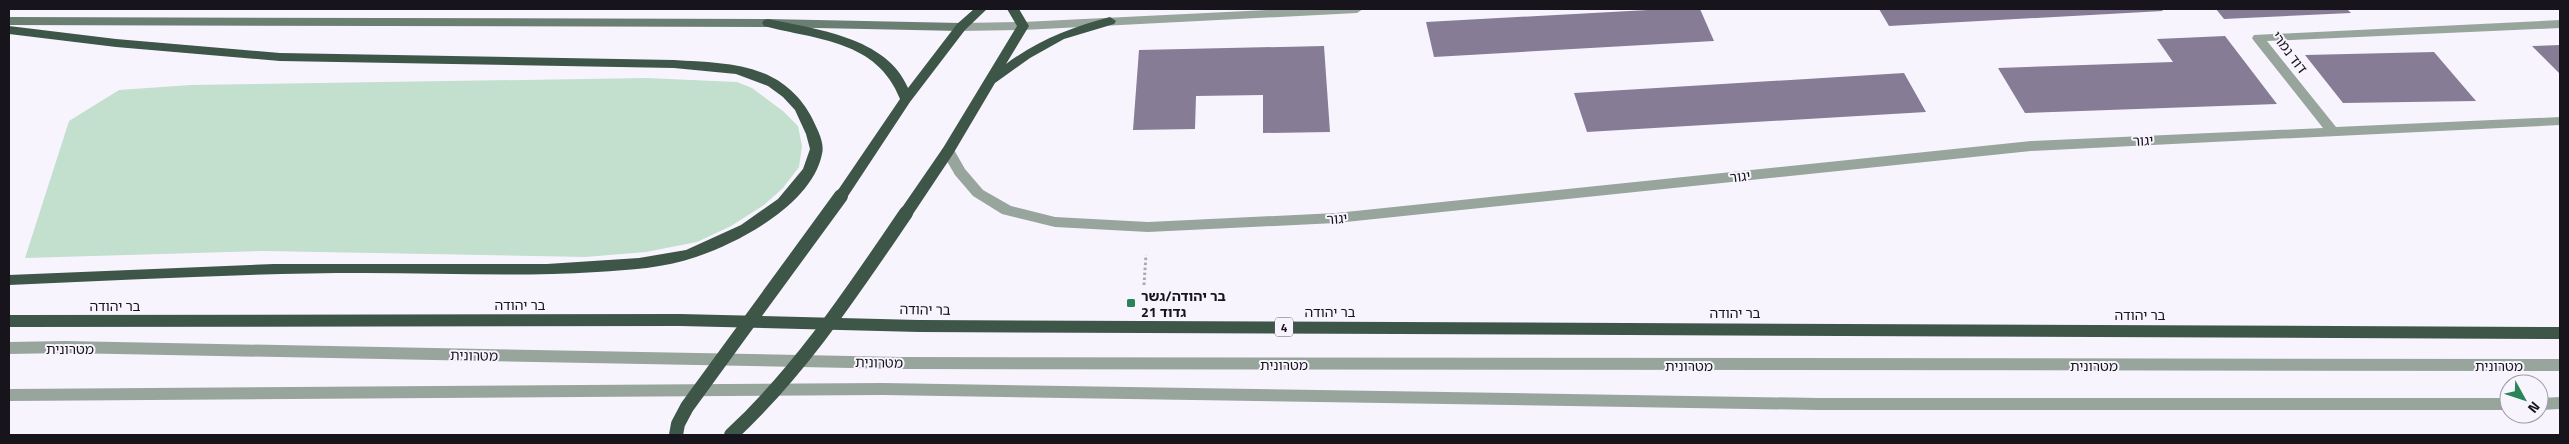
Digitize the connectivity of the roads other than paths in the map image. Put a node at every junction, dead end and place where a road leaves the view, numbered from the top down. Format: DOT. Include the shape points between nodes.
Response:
graph roads {
  1 [pos="981,9"];
  2 [pos="1012,9"];
  3 [pos="1357,9"];
  4 [pos="9,21"];
  5 [pos="1110,21"];
  6 [pos="768,23"];
  7 [pos="2560,24"];
  8 [pos="1023,26"];
  9 [pos="961,27"];
  10 [pos="9,30"];
  11 [pos="988,84"];
  12 [pos="906,99"];
  13 [pos="2560,121"];
  14 [pos="2333,132"];
  15 [pos="948,151"];
  16 [pos="9,280"];
  17 [pos="9,321"];
  18 [pos="2560,333"];
  19 [pos="9,348"];
  20 [pos="2560,365"];
  21 [pos="9,395"];
  22 [pos="2499,404"];
  23 [pos="676,435"];
  24 [pos="731,435"];
  1 -- 9 [label="highway"];
  2 -- 8 [label="highway"];
  3 -- 5 [label="street"];
  4 -- 6 [label="main road"];
  5 -- 8 [label="street"];
  5 -- 11 [label="highway" via="1060,36 1026,55"];
  6 -- 9 [label="main road"];
  6 -- 12 [label="highway" via="824,36 869,53 899,78"];
  7 -- 14 [label="street, דוד נמרי" via="2258,38"];
  8 -- 9 [label="street"];
  8 -- 11 [label="highway"];
  9 -- 12 [label="highway"];
  10 -- 16 [label="highway" via="280,57 731,68 759,76 787,93 804,112 816,151 808,171 794,190 742,232 687,255 637,264 570,269 220,271"];
  11 -- 15 [label="highway"];
  12 -- 23 [label="highway, bridge" via="841,196 687,407"];
  13 -- 14 [label="street, יגור"];
  14 -- 15 [label="street, יגור" via="2032,146 1336,218 1148,227 1054,222 1007,210 978,193"];
  15 -- 24 [label="highway, bridge" via="833,320 759,411"];
  17 -- 18 [label="highway, בר יהודה / 4" via="680,320 929,326"];
  19 -- 20 [label="street, מטרונית" via="902,363"];
  21 -- 22 [label="street, מטרונית" via="883,389 1819,404"];
}
